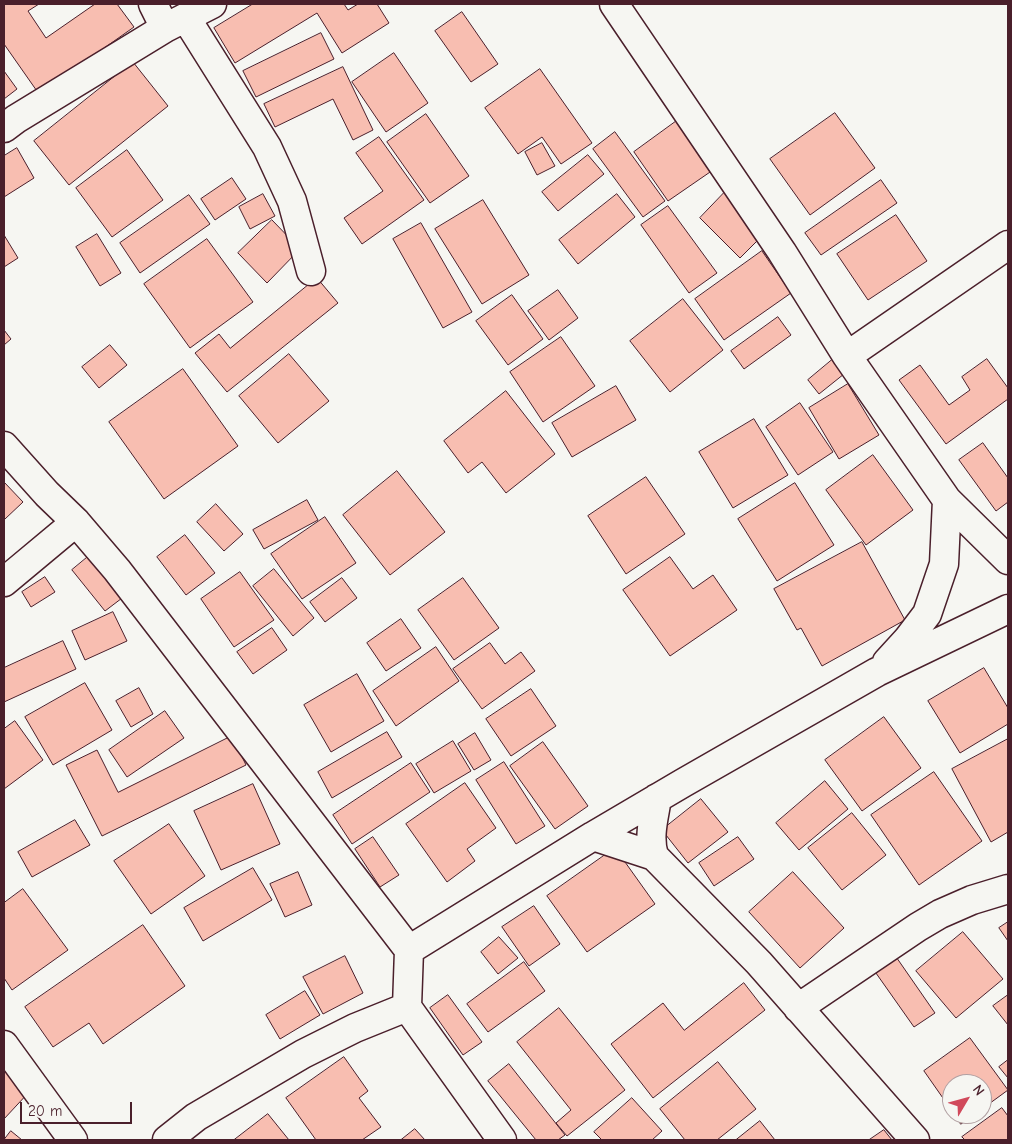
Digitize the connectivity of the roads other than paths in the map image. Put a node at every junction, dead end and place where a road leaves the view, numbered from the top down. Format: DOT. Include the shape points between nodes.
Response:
graph roads {
  1 [pos="212,4"];
  2 [pos="614,4"];
  3 [pos="168,16"];
  4 [pos="4,128"];
  5 [pos="1008,245"];
  6 [pos="311,271"];
  7 [pos="847,356"];
  8 [pos="4,446"];
  9 [pos="947,500"];
  10 [pos="76,522"];
  11 [pos="1008,560"];
  12 [pos="4,582"];
  13 [pos="1008,609"];
  14 [pos="877,672"];
  15 [pos="657,798"];
  16 [pos="593,836"];
  17 [pos="654,856"];
  18 [pos="1008,888"];
  19 [pos="410,950"];
  20 [pos="407,1007"];
  21 [pos="798,1008"];
  22 [pos="4,1045"];
  23 [pos="73,1140"];
  24 [pos="168,1140"];
  25 [pos="502,1140"];
  26 [pos="915,1140"];
  1 -- 3 [label="street"];
  2 -- 7 [label="street" via="782,252"];
  3 -- 4 [label="street"];
  3 -- 6 [label="street" via="267,147 292,201"];
  5 -- 7 [label="street"];
  7 -- 9 [label="street"];
  8 -- 10 [label="street"];
  9 -- 11 [label="street"];
  9 -- 14 [label="street" via="944,564 927,614"];
  10 -- 12 [label="street"];
  10 -- 19 [label="street" via="123,578"];
  13 -- 14 [label="street"];
  14 -- 15 [label="street"];
  15 -- 16 [label="street"];
  15 -- 17 [label="street" via="651,835"];
  16 -- 17 [label="street"];
  16 -- 19 [label="street"];
  17 -- 21 [label="street" via="759,963"];
  18 -- 21 [label="street" via="940,914"];
  19 -- 20 [label="street"];
  20 -- 24 [label="street" via="303,1054 196,1117"];
  20 -- 25 [label="street"];
  21 -- 26 [label="street"];
  22 -- 23 [label="street"];
}
